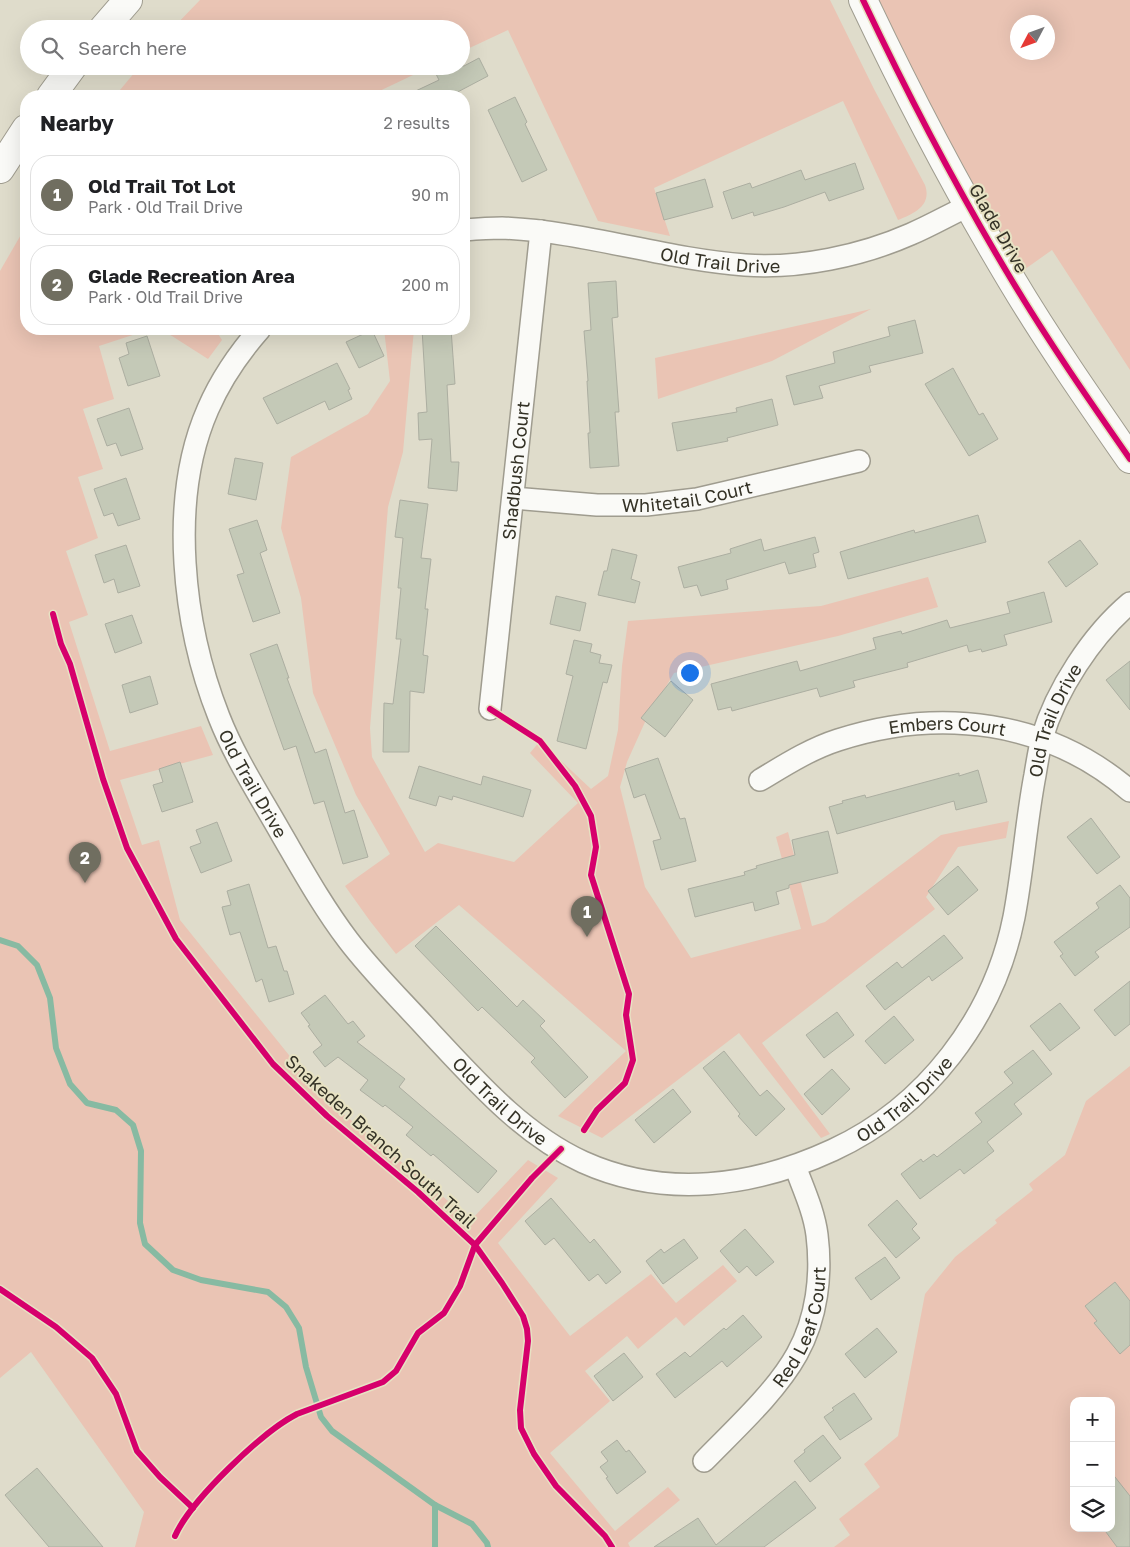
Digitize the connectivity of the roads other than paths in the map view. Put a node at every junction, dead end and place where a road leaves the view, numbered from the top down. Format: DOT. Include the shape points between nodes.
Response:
graph roads {
  1 [pos="128,0"];
  2 [pos="863,0"];
  3 [pos="111,20"];
  4 [pos="66,75"];
  5 [pos="55,90"];
  6 [pos="20,137"];
  7 [pos="3,155"];
  8 [pos="968,206"];
  9 [pos="470,230"];
  10 [pos="541,231"];
  11 [pos="255,335"];
  12 [pos="1130,459"];
  13 [pos="859,461"];
  14 [pos="513,498"];
  15 [pos="1130,603"];
  16 [pos="490,708"];
  17 [pos="1042,738"];
  18 [pos="760,780"];
  19 [pos="1130,791"];
  20 [pos="795,1166"];
  21 [pos="704,1461"];
  1 -- 3 [label="street"];
  2 -- 8 [label="street, Glade Drive"];
  4 -- 5 [label="street"];
  6 -- 7 [label="street"];
  8 -- 10 [label="street, Old Trail Drive" via="910,235 868,250 781,265 736,264"];
  8 -- 12 [label="street, Glade Drive" via="1072,376"];
  9 -- 10 [label="street, Old Trail Drive"];
  10 -- 14 [label="street, Shadbush Court"];
  11 -- 20 [label="street, Old Trail Drive" via="223,378 196,441 184,534 186,583 204,678 220,722 318,898 383,981 475,1080 538,1134 583,1162 636,1180 717,1185"];
  13 -- 14 [label="street, Whitetail Court" via="697,498 646,505 597,505"];
  14 -- 16 [label="street, Shadbush Court"];
  15 -- 17 [label="street, Old Trail Drive" via="1095,639 1072,672"];
  17 -- 18 [label="street, Embers Court" via="959,722 918,723 879,729 836,741 795,759"];
  17 -- 19 [label="street, Embers Court" via="1089,762"];
  17 -- 20 [label="street, Old Trail Drive" via="1014,918 1003,957 972,1025 940,1069 905,1104 835,1150"];
  20 -- 21 [label="street, Red Leaf Court" via="817,1234 818,1288 809,1327 797,1355 772,1390"];
}
